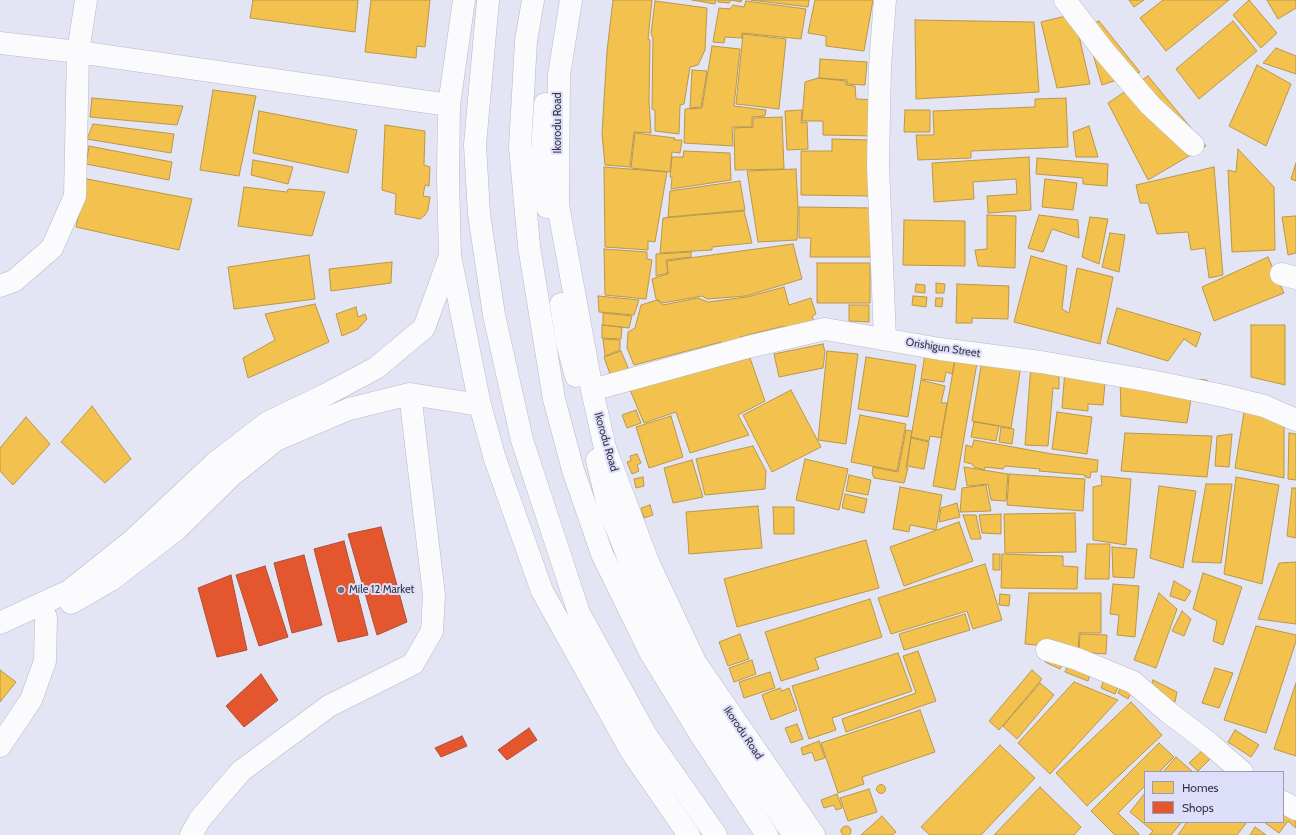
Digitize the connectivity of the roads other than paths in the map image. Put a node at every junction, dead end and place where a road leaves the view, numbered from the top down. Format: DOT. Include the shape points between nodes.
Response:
graph roads {
  1 [pos="86,0"];
  2 [pos="464,0"];
  3 [pos="488,0"];
  4 [pos="533,0"];
  5 [pos="557,0"];
  6 [pos="571,0"];
  7 [pos="885,0"];
  8 [pos="1065,0"];
  9 [pos="0,43"];
  10 [pos="78,52"];
  11 [pos="449,105"];
  12 [pos="1193,145"];
  13 [pos="450,256"];
  14 [pos="0,286"];
  15 [pos="885,339"];
  16 [pos="592,390"];
  17 [pos="410,394"];
  18 [pos="480,405"];
  19 [pos="1296,420"];
  20 [pos="46,617"];
  21 [pos="0,623"];
  22 [pos="0,639"];
  23 [pos="1048,650"];
  24 [pos="0,746"];
  25 [pos="1241,771"];
  26 [pos="1284,803"];
  27 [pos="1296,809"];
  28 [pos="191,835"];
  29 [pos="689,835"];
  30 [pos="716,835"];
  31 [pos="767,835"];
  32 [pos="794,835"];
  33 [pos="814,835"];
  1 -- 10 [label="main road"];
  2 -- 11 [label="main road"];
  3 -- 30 [label="main road" via="475,145 479,214 494,315 522,440 579,613 646,735"];
  4 -- 31 [label="main road" via="526,41 520,147 529,246 554,399 602,554 650,652"];
  5 -- 32 [label="main road" via="547,64 541,166 567,343 608,506 650,613 708,712"];
  6 -- 16 [label="main road, Ikorodu Road" via="558,75 558,204"];
  7 -- 15 [label="main road" via="880,66 878,165"];
  8 -- 12 [label="main road" via="1102,50 1150,105"];
  9 -- 10 [label="main road"];
  10 -- 11 [label="main road"];
  10 -- 14 [label="main road" via="75,196 52,248 14,281"];
  11 -- 13 [label="main road"];
  13 -- 18 [label="main road"];
  13 -- 21 [label="main road" via="424,328 376,368 267,423 216,463 133,540 68,591"];
  15 -- 16 [label="main road, Orishigun Street" via="825,329 748,347"];
  15 -- 19 [label="main road, Orishigun Street" via="1151,380 1264,406"];
  16 -- 33 [label="main road, Ikorodu Road" via="605,448 645,555 695,662"];
  17 -- 18 [label="main road"];
  17 -- 20 [label="main road" via="349,409 276,440 231,476 177,529 111,580"];
  17 -- 28 [label="main road" via="434,595 432,631 413,664 329,706 242,771 200,819"];
  18 -- 29 [label="main road" via="495,459 542,591 631,751"];
  20 -- 22 [label="main road"];
  20 -- 24 [label="main road" via="45,661 31,700"];
  23 -- 25 [label="main road" via="1132,682"];
  26 -- 27 [label="main road"];
}
